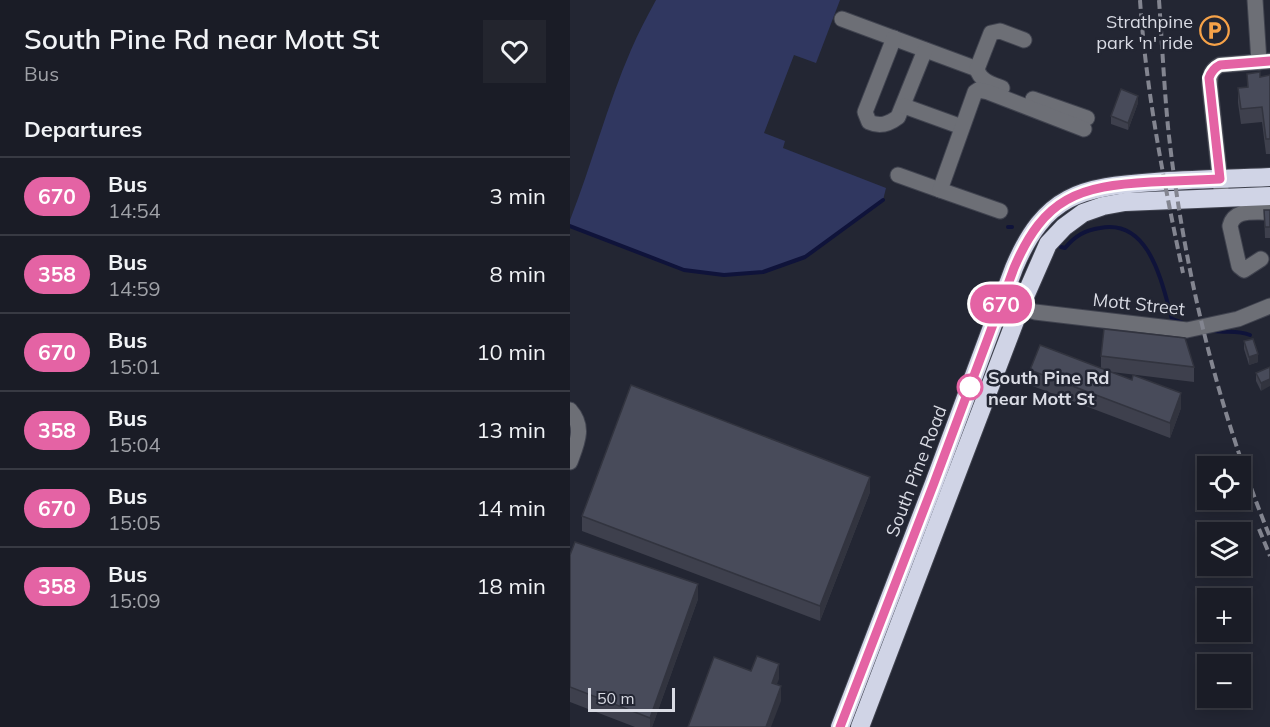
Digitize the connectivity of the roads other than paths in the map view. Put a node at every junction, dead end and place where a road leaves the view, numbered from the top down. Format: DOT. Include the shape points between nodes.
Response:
graph roads {
  1 [pos="1255,0"];
  2 [pos="842,19"];
  3 [pos="894,38"];
  4 [pos="1024,40"];
  5 [pos="925,50"];
  6 [pos="1265,62"];
  7 [pos="980,80"];
  8 [pos="904,106"];
  9 [pos="1086,123"];
  10 [pos="962,128"];
  11 [pos="898,175"];
  12 [pos="1270,177"];
  13 [pos="1221,189"];
  14 [pos="940,190"];
  15 [pos="1270,196"];
  16 [pos="1000,211"];
  17 [pos="1270,213"];
  18 [pos="1261,259"];
  19 [pos="1002,302"];
  20 [pos="1270,306"];
  21 [pos="1020,308"];
  22 [pos="570,410"];
  23 [pos="570,462"];
  24 [pos="840,727"];
  25 [pos="860,727"];
  1 -- 6 [label="street"];
  2 -- 3 [label="street"];
  3 -- 5 [label="street"];
  3 -- 8 [label="street" via="865,116 869,122 881,125 898,117"];
  4 -- 7 [label="street" via="1000,31 992,33"];
  5 -- 7 [label="street"];
  5 -- 8 [label="street"];
  6 -- 13 [label="street" via="1220,65 1209,78"];
  7 -- 9 [label="street"];
  7 -- 10 [label="street"];
  8 -- 10 [label="street"];
  10 -- 14 [label="street"];
  11 -- 14 [label="street"];
  12 -- 13 [label="highway, South Pine Road"];
  13 -- 15 [label="highway, South Pine Road"];
  13 -- 19 [label="highway, South Pine Road" via="1089,189 1050,213 1033,232"];
  13 -- 21 [label="highway, South Pine Road" via="1125,202 1083,213 1048,244"];
  14 -- 16 [label="street"];
  17 -- 18 [label="street" via="1240,213 1234,215 1230,226 1239,266 1244,270"];
  19 -- 21 [label="street, Mott Street"];
  19 -- 24 [label="highway, South Pine Road"];
  20 -- 21 [label="street, Mott Street" via="1238,319 1187,330"];
  21 -- 25 [label="highway, South Pine Road"];
  22 -- 23 [label="street" via="579,431"];
}
